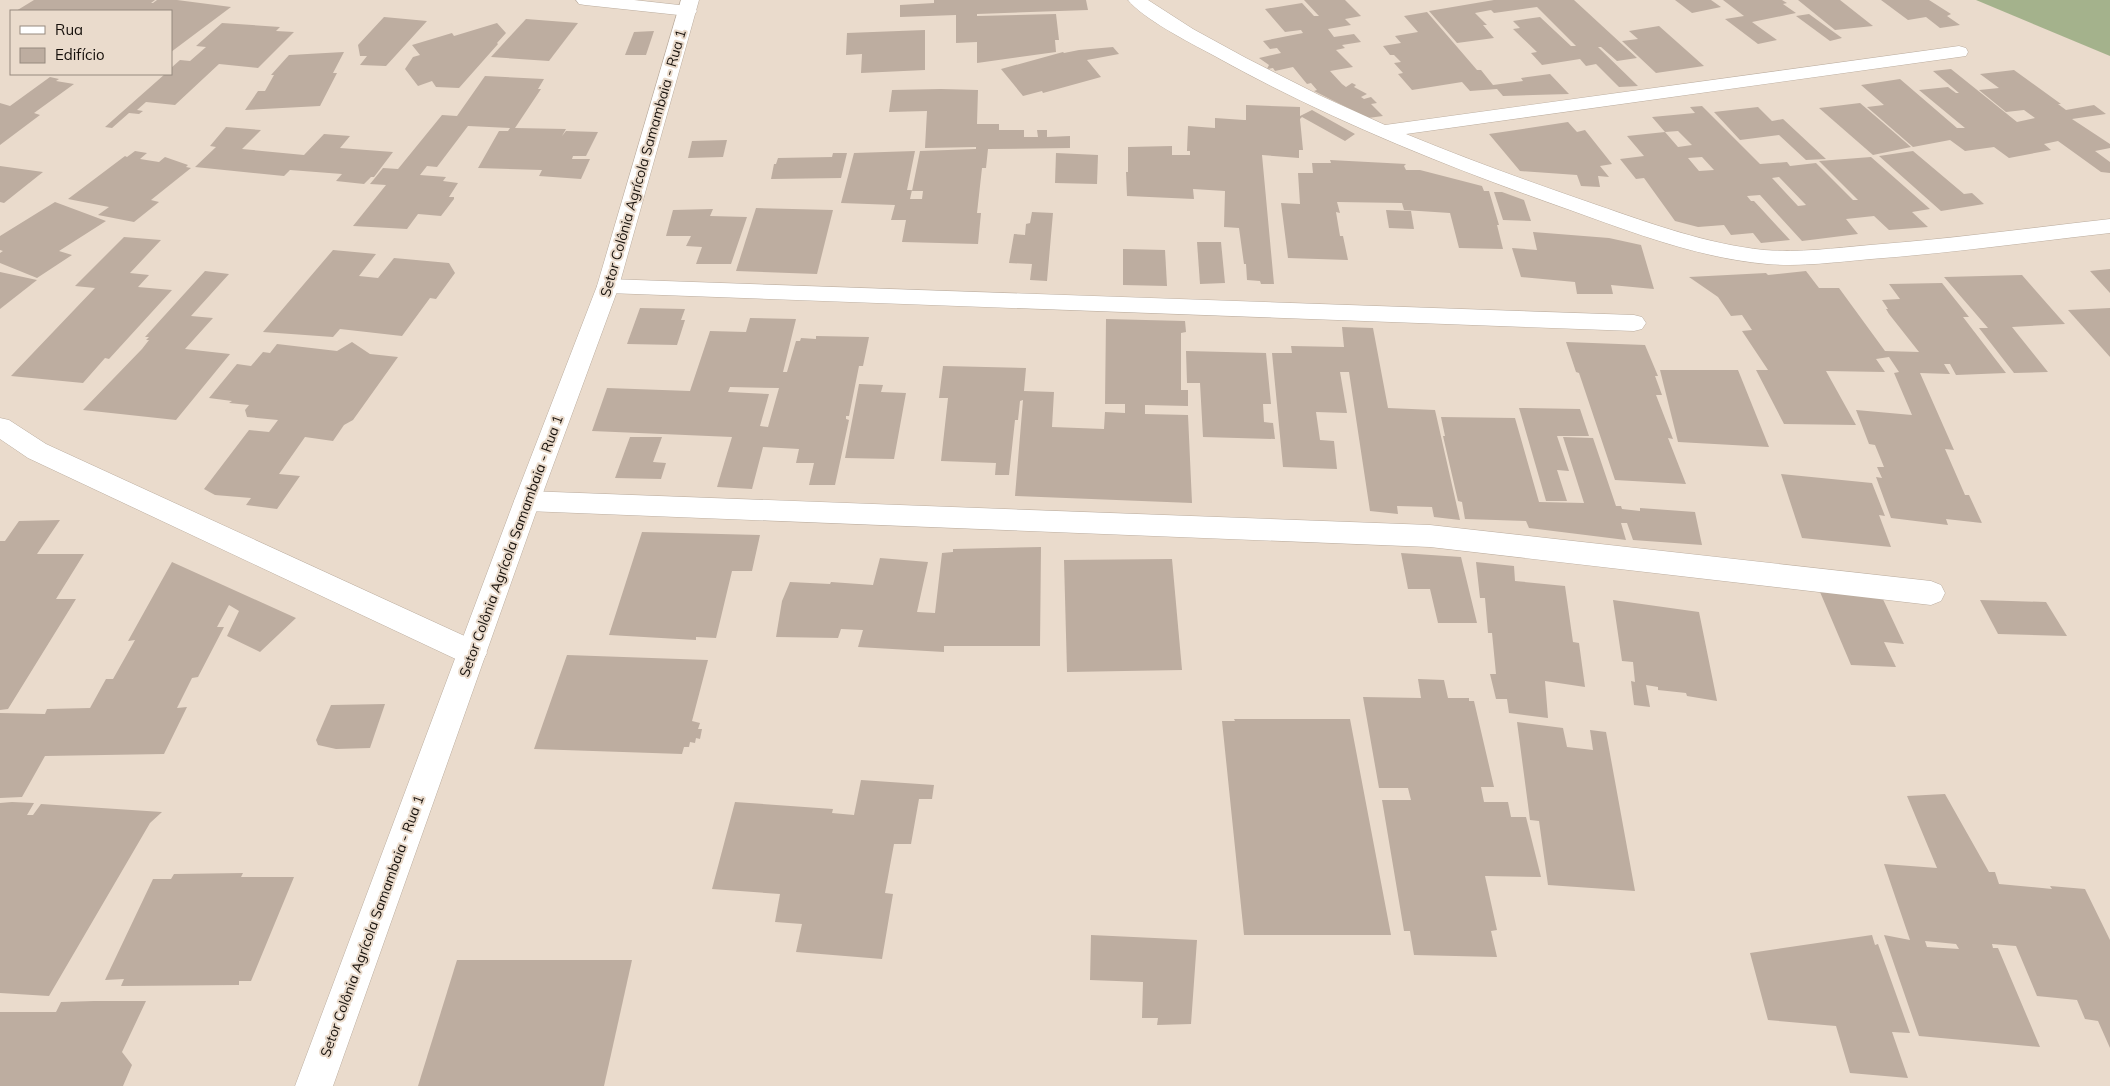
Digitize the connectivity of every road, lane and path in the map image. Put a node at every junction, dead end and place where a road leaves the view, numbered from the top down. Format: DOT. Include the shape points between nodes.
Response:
graph roads {
  1 [pos="585,0"];
  2 [pos="1137,0"];
  3 [pos="689,5"];
  4 [pos="1959,52"];
  5 [pos="1382,131"];
  6 [pos="2110,226"];
  7 [pos="608,286"];
  8 [pos="1634,323"];
  9 [pos="0,427"];
  10 [pos="527,500"];
  11 [pos="1931,593"];
  12 [pos="472,653"];
  13 [pos="314,1086"];
  1 -- 3 [label="street"];
  2 -- 5 [label="street" via="1191,37"];
  3 -- 7 [label="street, Setor Colônia Agrícola Samambaia - Rua 1"];
  4 -- 5 [label="street"];
  5 -- 6 [label="street" via="1482,172 1619,220 1690,242 1748,255 1783,258 1906,250"];
  7 -- 8 [label="street"];
  7 -- 10 [label="street, Setor Colônia Agrícola Samambaia - Rua 1"];
  9 -- 12 [label="street" via="37,451"];
  10 -- 11 [label="street" via="1430,536"];
  10 -- 12 [label="street, Setor Colônia Agrícola Samambaia - Rua 1"];
  12 -- 13 [label="street, Setor Colônia Agrícola Samambaia - Rua 1"];
}
